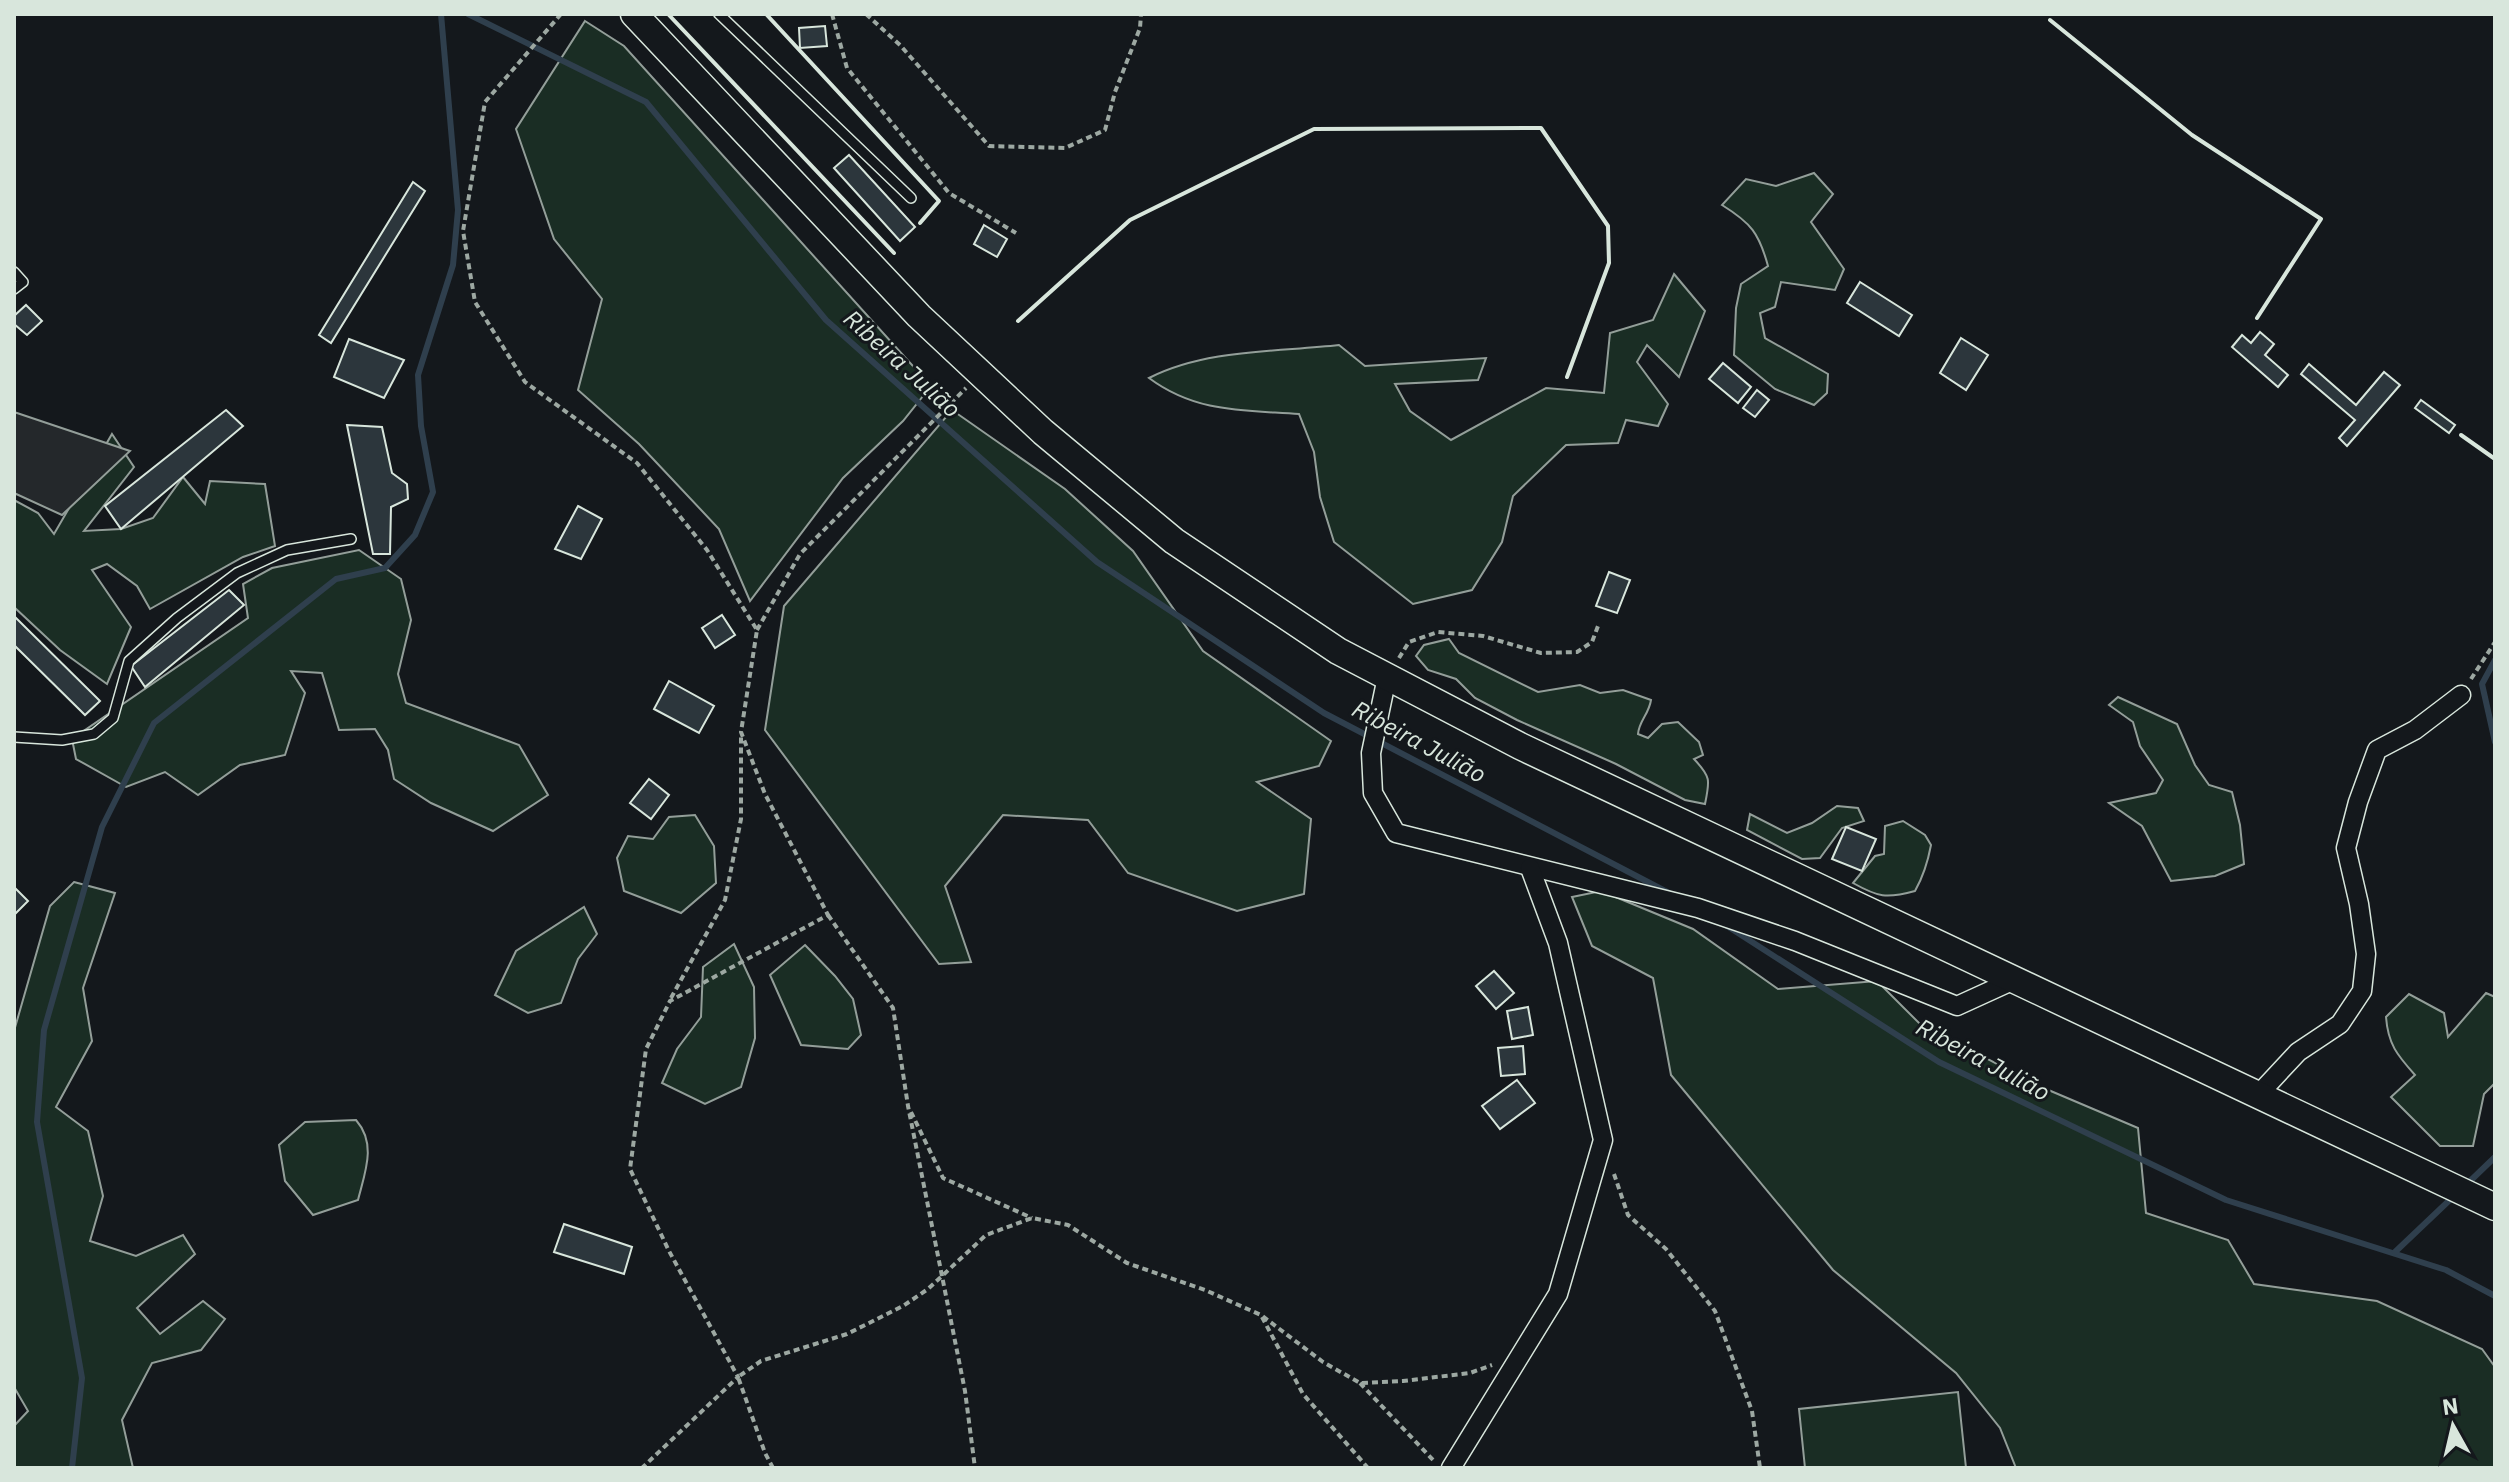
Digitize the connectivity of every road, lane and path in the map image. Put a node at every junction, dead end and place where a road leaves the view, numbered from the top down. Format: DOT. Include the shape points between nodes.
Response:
graph roads {
  1 [pos="561,14"];
  2 [pos="634,14"];
  3 [pos="719,14"];
  4 [pos="832,14"];
  5 [pos="866,14"];
  6 [pos="1141,14"];
  7 [pos="911,198"];
  8 [pos="1016,233"];
  9 [pos="14,272"];
  10 [pos="14,289"];
  11 [pos="980,374"];
  12 [pos="351,539"];
  13 [pos="1598,626"];
  14 [pos="757,630"];
  15 [pos="2495,642"];
  16 [pos="1387,677"];
  17 [pos="2461,695"];
  18 [pos="741,732"];
  19 [pos="14,737"];
  20 [pos="1530,868"];
  21 [pos="828,915"];
  22 [pos="2014,980"];
  23 [pos="670,1001"];
  24 [pos="2258,1095"];
  25 [pos="908,1106"];
  26 [pos="1603,1140"];
  27 [pos="2495,1207"];
  28 [pos="1032,1218"];
  29 [pos="942,1276"];
  30 [pos="1261,1315"];
  31 [pos="1524,1353"];
  32 [pos="738,1377"];
  33 [pos="1360,1383"];
  34 [pos="642,1468"];
  35 [pos="773,1468"];
  36 [pos="975,1468"];
  37 [pos="1368,1468"];
  38 [pos="1441,1468"];
  39 [pos="1451,1468"];
  40 [pos="1760,1468"];
  1 -- 14 [label="path" via="485,102 463,231 475,302 525,382 637,463 707,550"];
  2 -- 11 [label="main road"];
  3 -- 7 [label="lane"];
  4 -- 8 [label="path" via="847,68 949,193"];
  5 -- 6 [label="path" via="989,146 1065,148 1105,130"];
  9 -- 10 [label="lane" via="23,282"];
  11 -- 14 [label="path" via="800,554"];
  11 -- 16 [label="main road" via="1174,541 1338,651"];
  12 -- 19 [label="lane" via="287,550 237,573 189,609 129,661 113,718 94,734 62,740"];
  13 -- 16 [label="path" via="1592,642 1577,652 1541,653 1483,636 1438,632 1409,642"];
  14 -- 18 [label="path"];
  15 -- 17 [label="path"];
  16 -- 20 [label="street" via="1371,753 1373,793 1396,833"];
  16 -- 22 [label="main road" via="1520,746"];
  17 -- 24 [label="street" via="2415,730 2377,750 2346,848 2366,954 2362,991 2340,1024 2298,1052"];
  18 -- 21 [label="path" via="765,794"];
  18 -- 23 [label="path" via="741,819 725,900"];
  20 -- 22 [label="street" via="1698,908 1957,1006"];
  20 -- 26 [label="street" via="1558,943"];
  21 -- 23 [label="path"];
  21 -- 25 [label="path" via="893,1008"];
  22 -- 24 [label="main road"];
  23 -- 32 [label="path" via="646,1049 630,1169"];
  24 -- 27 [label="main road"];
  25 -- 28 [label="path" via="943,1178"];
  25 -- 29 [label="path"];
  26 -- 31 [label="street" via="1558,1294"];
  26 -- 40 [label="path" via="1628,1215 1666,1249 1715,1311 1752,1411"];
  28 -- 29 [label="path" via="986,1235"];
  28 -- 30 [label="path" via="1068,1225 1127,1263"];
  29 -- 32 [label="path" via="903,1306 847,1334 761,1361"];
  29 -- 36 [label="path"];
  30 -- 33 [label="path"];
  30 -- 37 [label="path" via="1303,1394"];
  31 -- 33 [label="path" via="1470,1373"];
  31 -- 39 [label="street"];
  32 -- 34 [label="path"];
  32 -- 35 [label="path"];
  33 -- 38 [label="path"];
}
